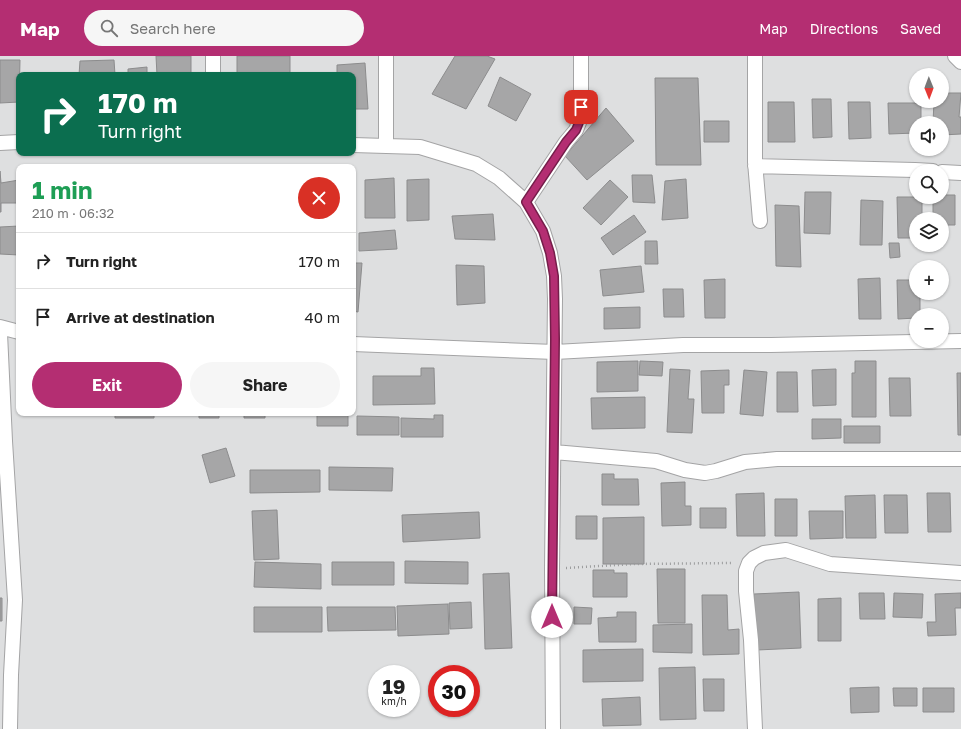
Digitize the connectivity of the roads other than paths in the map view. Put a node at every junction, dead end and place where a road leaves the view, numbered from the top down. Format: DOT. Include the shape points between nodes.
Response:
graph roads {
  1 [pos="213,56"];
  2 [pos="386,56"];
  3 [pos="581,56"];
  4 [pos="755,56"];
  5 [pos="955,56"];
  6 [pos="961,62"];
  7 [pos="213,72"];
  8 [pos="16,142"];
  9 [pos="0,143"];
  10 [pos="356,145"];
  11 [pos="386,146"];
  12 [pos="755,166"];
  13 [pos="909,170"];
  14 [pos="949,172"];
  15 [pos="961,173"];
  16 [pos="526,202"];
  17 [pos="760,221"];
  18 [pos="0,328"];
  19 [pos="16,331"];
  20 [pos="0,334"];
  21 [pos="961,341"];
  22 [pos="356,344"];
  23 [pos="555,352"];
  24 [pos="554,452"];
  25 [pos="961,459"];
  26 [pos="961,573"];
  27 [pos="11,674"];
  28 [pos="0,725"];
  29 [pos="10,729"];
  30 [pos="553,729"];
  31 [pos="755,729"];
  1 -- 7 [label="street"];
  2 -- 11 [label="street"];
  3 -- 16 [label="street" via="580,120 576,130"];
  4 -- 12 [label="street"];
  5 -- 6 [label="street"];
  8 -- 9 [label="street"];
  10 -- 11 [label="street"];
  11 -- 16 [label="street" via="420,147 476,164 499,178"];
  12 -- 13 [label="street"];
  12 -- 17 [label="street"];
  14 -- 15 [label="street"];
  16 -- 23 [label="street" via="543,231 550,253 554,276"];
  18 -- 19 [label="street"];
  20 -- 27 [label="street" via="15,600"];
  21 -- 23 [label="street" via="683,345"];
  22 -- 23 [label="street"];
  23 -- 24 [label="street"];
  24 -- 25 [label="street" via="656,461 686,470 705,472 745,462 777,459"];
  24 -- 30 [label="street"];
  26 -- 31 [label="street" via="830,564 786,550 764,553 754,558 746,571 746,591"];
  27 -- 28 [label="street"];
  27 -- 29 [label="street"];
}
